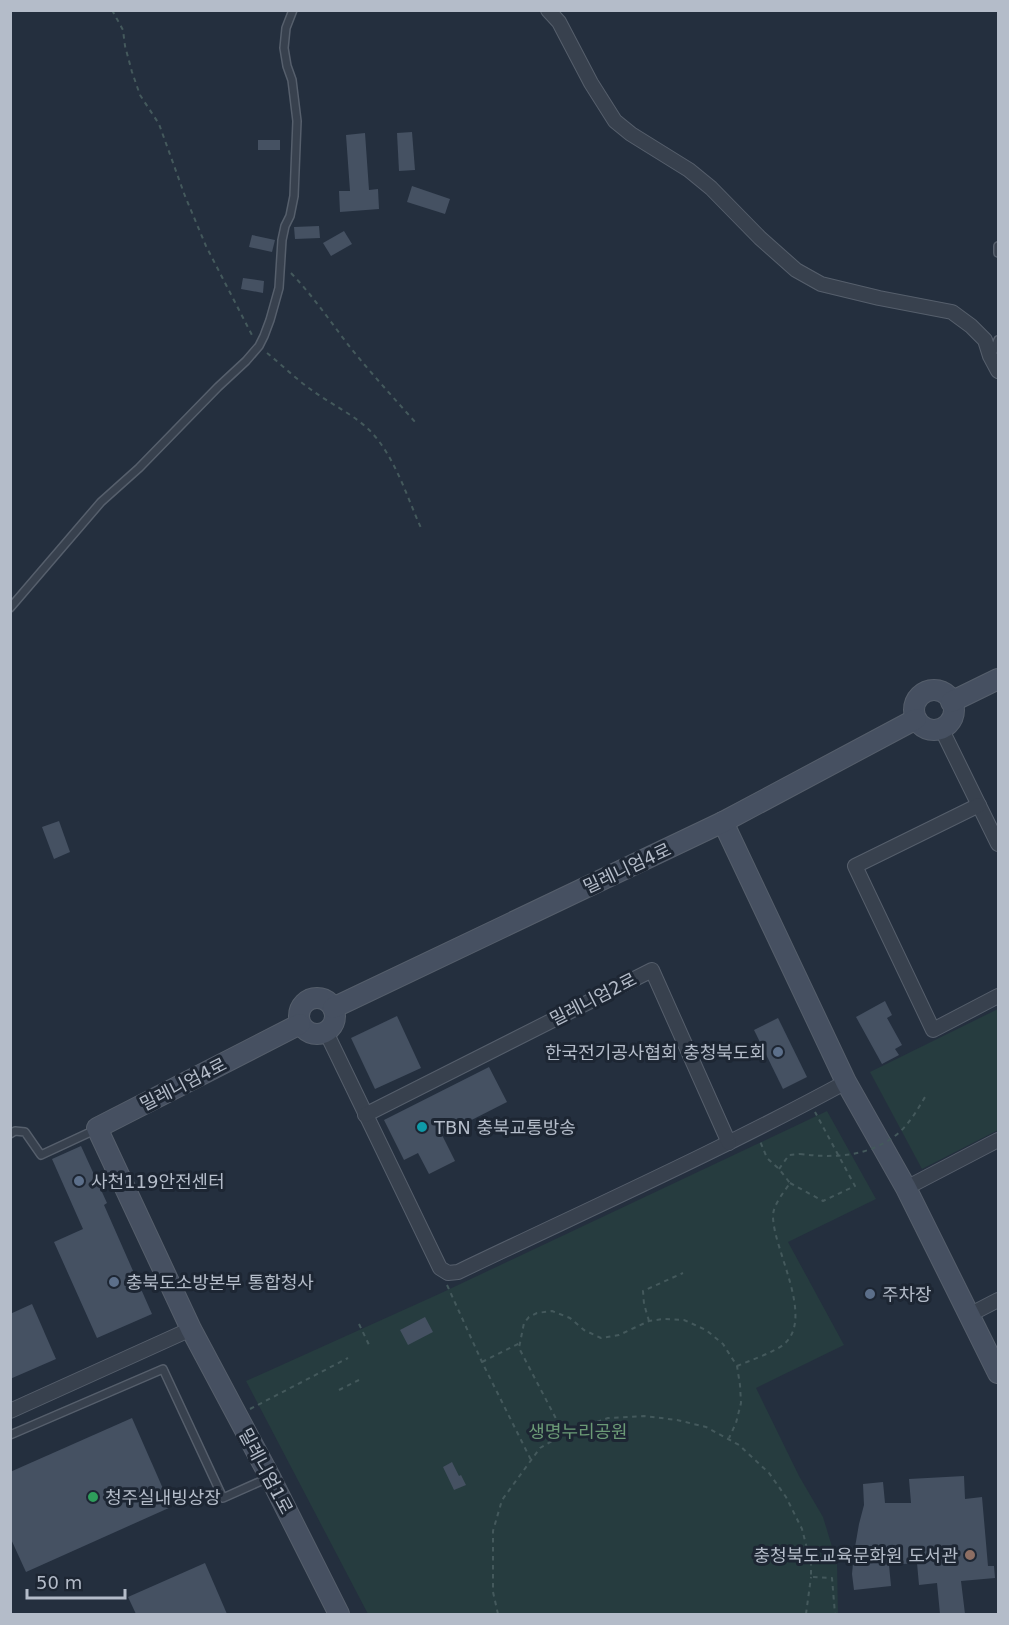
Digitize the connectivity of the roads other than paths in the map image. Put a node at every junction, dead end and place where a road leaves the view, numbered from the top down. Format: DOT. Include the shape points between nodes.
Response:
graph roads {
  1 [pos="293,10"];
  2 [pos="548,10"];
  3 [pos="999,246"];
  4 [pos="999,254"];
  5 [pos="999,340"];
  6 [pos="990,356"];
  7 [pos="999,371"];
  8 [pos="10,608"];
  9 [pos="999,679"];
  10 [pos="951,702"];
  11 [pos="916,719"];
  12 [pos="941,728"];
  13 [pos="979,805"];
  14 [pos="723,822"];
  15 [pos="999,844"];
  16 [pos="999,996"];
  17 [pos="333,1008"];
  18 [pos="300,1024"];
  19 [pos="326,1032"];
  20 [pos="846,1082"];
  21 [pos="365,1114"];
  22 [pos="98,1128"];
  23 [pos="10,1134"];
  24 [pos="999,1140"];
  25 [pos="729,1143"];
  26 [pos="906,1188"];
  27 [pos="999,1300"];
  28 [pos="969,1315"];
  29 [pos="190,1329"];
  30 [pos="999,1373"];
  31 [pos="10,1411"];
  32 [pos="10,1435"];
  33 [pos="270,1477"];
  34 [pos="339,1614"];
  1 -- 8 [label="lane" via="284,48 296,101 294,196 285,226 279,288 259,346 101,502"];
  2 -- 6 [label="street" via="559,22 615,121 689,170 796,270 821,284 952,312 985,340"];
  3 -- 4 [label="lane"];
  5 -- 6 [label="lane"];
  6 -- 7 [label="street"];
  9 -- 10 [label="street"];
  10 -- 11 [label="street" via="938,691 925,692 916,701"];
  10 -- 12 [label="street" via="954,710 950,722"];
  11 -- 12 [label="street" via="927,729"];
  11 -- 14 [label="street, 밀레니엄4로"];
  12 -- 13 [label="street"];
  13 -- 15 [label="street"];
  13 -- 16 [label="street" via="855,866 933,1030"];
  14 -- 17 [label="street, 밀레니엄4로"];
  14 -- 20 [label="street"];
  17 -- 18 [label="street" via="322,999 310,999 301,1006"];
  17 -- 19 [label="street" via="335,1017"];
  18 -- 19 [label="street" via="308,1032"];
  18 -- 22 [label="street, 밀레니엄4로"];
  19 -- 21 [label="street"];
  20 -- 25 [label="street"];
  20 -- 26 [label="street"];
  21 -- 25 [label="street" via="440,1268 448,1273 458,1272"];
  21 -- 25 [label="street, 밀레니엄2로" via="652,970"];
  22 -- 23 [label="lane" via="41,1155 26,1132"];
  22 -- 29 [label="street, 밀레니엄1로"];
  24 -- 26 [label="street"];
  26 -- 28 [label="street"];
  27 -- 28 [label="street"];
  28 -- 30 [label="street"];
  29 -- 31 [label="street"];
  29 -- 33 [label="street, 밀레니엄1로"];
  32 -- 33 [label="lane" via="163,1369 223,1498"];
  33 -- 34 [label="street, 밀레니엄1로"];
}
